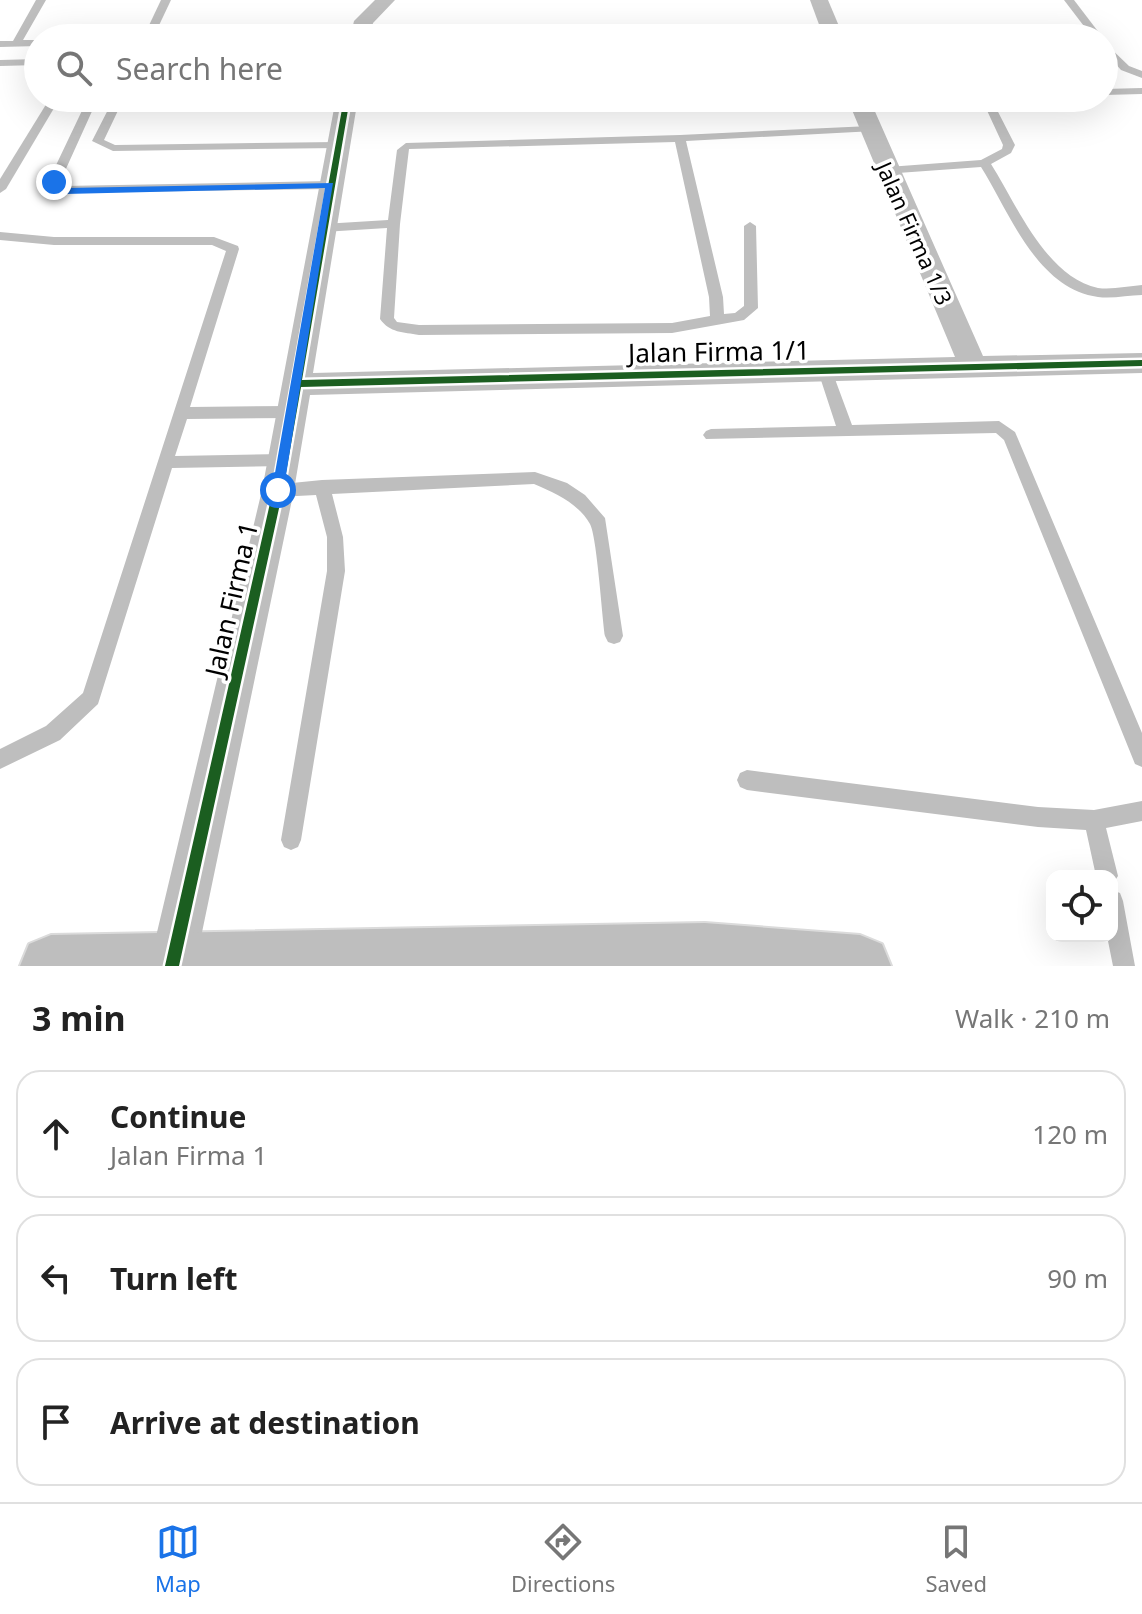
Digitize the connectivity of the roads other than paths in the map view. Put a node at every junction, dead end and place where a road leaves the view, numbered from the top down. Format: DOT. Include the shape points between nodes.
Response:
graph roads {
  1 [pos="41,0"];
  2 [pos="166,0"];
  3 [pos="386,0"];
  4 [pos="819,0"];
  5 [pos="1069,0"];
  6 [pos="27,24"];
  7 [pos="155,24"];
  8 [pos="363,24"];
  9 [pos="828,24"];
  10 [pos="1087,24"];
  11 [pos="24,30"];
  12 [pos="0,44"];
  13 [pos="16,44"];
  14 [pos="24,44"];
  15 [pos="1118,60"];
  16 [pos="24,62"];
  17 [pos="0,63"];
  18 [pos="1142,75"];
  19 [pos="1142,91"];
  20 [pos="1118,92"];
  21 [pos="47,112"];
  22 [pos="86,112"];
  23 [pos="112,112"];
  24 [pos="344,112"];
  25 [pos="863,112"];
  26 [pos="993,112"];
  27 [pos="870,129"];
  28 [pos="680,138"];
  29 [pos="337,145"];
  30 [pos="984,163"];
  31 [pos="888,171"];
  32 [pos="330,185"];
  33 [pos="0,189"];
  34 [pos="394,224"];
  35 [pos="750,226"];
  36 [pos="323,228"];
  37 [pos="0,236"];
  38 [pos="1142,290"];
  39 [pos="717,320"];
  40 [pos="1142,363"];
  41 [pos="974,368"];
  42 [pos="825,371"];
  43 [pos="294,398"];
  44 [pos="182,413"];
  45 [pos="846,431"];
  46 [pos="711,435"];
  47 [pos="166,462"];
  48 [pos="281,475"];
  49 [pos="322,487"];
  50 [pos="614,636"];
  51 [pos="1142,757"];
  52 [pos="0,759"];
  53 [pos="747,780"];
  54 [pos="1142,811"];
  55 [pos="1094,820"];
  56 [pos="291,840"];
  57 [pos="1106,870"];
  58 [pos="1118,934"];
  59 [pos="173,964"];
  60 [pos="51,966"];
  61 [pos="860,966"];
  62 [pos="1124,966"];
  1 -- 6 [label="lane"];
  2 -- 7 [label="lane"];
  3 -- 8 [label="street"];
  4 -- 9 [label="street"];
  5 -- 10 [label="lane"];
  11 -- 13 [label="lane"];
  12 -- 13 [label="lane"];
  13 -- 14 [label="lane"];
  15 -- 18 [label="lane"];
  16 -- 17 [label="lane"];
  19 -- 20 [label="lane"];
  21 -- 33 [label="lane"];
  22 -- 32 [label="lane" via="54,182 60,190"];
  23 -- 29 [label="lane" via="98,141 113,148"];
  24 -- 29 [label="street, Jalan Firma 1"];
  25 -- 27 [label="street, Jalan Firma 1/3"];
  26 -- 30 [label="lane" via="1009,145"];
  27 -- 28 [label="lane"];
  27 -- 31 [label="street, Jalan Firma 1/3"];
  28 -- 34 [label="lane" via="406,146"];
  28 -- 39 [label="lane"];
  29 -- 32 [label="street, Jalan Firma 1"];
  30 -- 31 [label="lane"];
  30 -- 38 [label="lane" via="1042,259 1061,276 1095,292"];
  31 -- 41 [label="street, Jalan Firma 1/3"];
  32 -- 36 [label="street, Jalan Firma 1"];
  34 -- 36 [label="lane"];
  34 -- 39 [label="lane" via="387,319 393,326 672,328"];
  35 -- 39 [label="lane" via="751,308 739,317"];
  36 -- 43 [label="street, Jalan Firma 1"];
  37 -- 44 [label="lane" via="214,241 233,249"];
  40 -- 41 [label="street, Jalan Firma 1/1"];
  41 -- 42 [label="street, Jalan Firma 1/1"];
  42 -- 43 [label="street, Jalan Firma 1/1"];
  42 -- 45 [label="lane"];
  43 -- 44 [label="lane"];
  43 -- 48 [label="street, Jalan Firma 1"];
  44 -- 47 [label="lane"];
  45 -- 46 [label="lane"];
  45 -- 51 [label="lane" via="999,427 1010,436"];
  47 -- 48 [label="lane"];
  47 -- 52 [label="lane" via="91,698 53,733"];
  48 -- 49 [label="lane"];
  48 -- 59 [label="street, Jalan Firma 1"];
  49 -- 50 [label="lane" via="535,478 561,488 599,523"];
  49 -- 56 [label="lane" via="337,563"];
  53 -- 55 [label="lane"];
  54 -- 55 [label="lane"];
  55 -- 57 [label="lane"];
  58 -- 62 [label="lane"];
  59 -- 60 [label="main road"];
  59 -- 61 [label="main road" via="705,954"];
}
